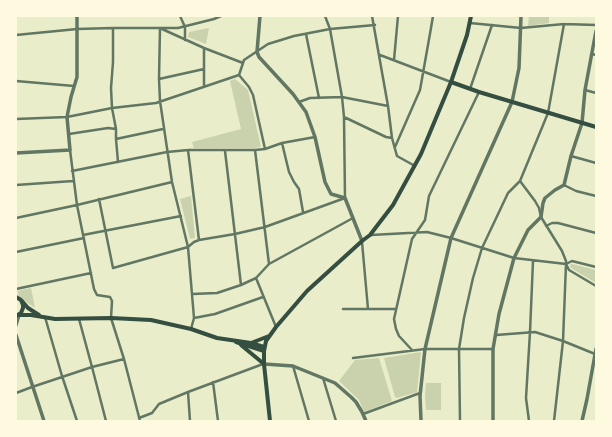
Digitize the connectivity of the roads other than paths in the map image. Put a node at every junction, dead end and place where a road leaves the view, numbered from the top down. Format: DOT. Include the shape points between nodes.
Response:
graph roads {
  1 [pos="77,16"];
  2 [pos="180,16"];
  3 [pos="221,16"];
  4 [pos="260,16"];
  5 [pos="325,16"];
  6 [pos="372,16"];
  7 [pos="398,16"];
  8 [pos="433,16"];
  9 [pos="471,16"];
  10 [pos="522,16"];
  11 [pos="213,18"];
  12 [pos="470,22"];
  13 [pos="564,24"];
  14 [pos="492,25"];
  15 [pos="596,25"];
  16 [pos="375,26"];
  17 [pos="185,27"];
  18 [pos="113,28"];
  19 [pos="160,28"];
  20 [pos="521,28"];
  21 [pos="77,29"];
  22 [pos="330,29"];
  23 [pos="596,32"];
  24 [pos="16,34"];
  25 [pos="306,34"];
  26 [pos="185,40"];
  27 [pos="204,48"];
  28 [pos="257,52"];
  29 [pos="380,55"];
  30 [pos="594,55"];
  31 [pos="394,60"];
  32 [pos="243,63"];
  33 [pos="204,69"];
  34 [pos="423,71"];
  35 [pos="239,75"];
  36 [pos="159,79"];
  37 [pos="16,81"];
  38 [pos="451,82"];
  39 [pos="74,86"];
  40 [pos="204,87"];
  41 [pos="470,89"];
  42 [pos="585,90"];
  43 [pos="479,92"];
  44 [pos="596,93"];
  45 [pos="342,97"];
  46 [pos="318,98"];
  47 [pos="160,101"];
  48 [pos="299,102"];
  49 [pos="512,102"];
  50 [pos="388,106"];
  51 [pos="112,108"];
  52 [pos="548,112"];
  53 [pos="67,117"];
  54 [pos="344,117"];
  55 [pos="16,119"];
  56 [pos="582,123"];
  57 [pos="596,127"];
  58 [pos="164,129"];
  59 [pos="116,130"];
  60 [pos="68,134"];
  61 [pos="315,137"];
  62 [pos="392,138"];
  63 [pos="116,140"];
  64 [pos="282,143"];
  65 [pos="265,149"];
  66 [pos="395,149"];
  67 [pos="70,150"];
  68 [pos="188,150"];
  69 [pos="255,150"];
  70 [pos="225,151"];
  71 [pos="167,152"];
  72 [pos="16,153"];
  73 [pos="571,156"];
  74 [pos="118,162"];
  75 [pos="596,163"];
  76 [pos="415,166"];
  77 [pos="72,171"];
  78 [pos="73,181"];
  79 [pos="520,181"];
  80 [pos="172,182"];
  81 [pos="16,185"];
  82 [pos="564,185"];
  83 [pos="596,196"];
  84 [pos="345,198"];
  85 [pos="99,199"];
  86 [pos="77,204"];
  87 [pos="303,212"];
  88 [pos="180,216"];
  89 [pos="540,217"];
  90 [pos="16,218"];
  91 [pos="353,218"];
  92 [pos="546,226"];
  93 [pos="265,227"];
  94 [pos="106,230"];
  95 [pos="418,232"];
  96 [pos="596,233"];
  97 [pos="235,234"];
  98 [pos="370,235"];
  99 [pos="83,237"];
  100 [pos="450,238"];
  101 [pos="199,240"];
  102 [pos="362,241"];
  103 [pos="188,247"];
  104 [pos="482,248"];
  105 [pos="16,252"];
  106 [pos="514,258"];
  107 [pos="533,261"];
  108 [pos="269,264"];
  109 [pos="566,264"];
  110 [pos="596,267"];
  111 [pos="91,273"];
  112 [pos="256,278"];
  113 [pos="241,285"];
  114 [pos="596,286"];
  115 [pos="16,289"];
  116 [pos="192,294"];
  117 [pos="263,296"];
  118 [pos="18,298"];
  119 [pos="344,309"];
  120 [pos="368,309"];
  121 [pos="396,309"];
  122 [pos="18,316"];
  123 [pos="45,317"];
  124 [pos="111,318"];
  125 [pos="194,318"];
  126 [pos="79,319"];
  127 [pos="16,325"];
  128 [pos="276,327"];
  129 [pos="191,329"];
  130 [pos="530,332"];
  131 [pos="16,335"];
  132 [pos="495,335"];
  133 [pos="269,336"];
  134 [pos="230,340"];
  135 [pos="563,341"];
  136 [pos="251,343"];
  137 [pos="239,344"];
  138 [pos="264,349"];
  139 [pos="425,349"];
  140 [pos="459,349"];
  141 [pos="493,349"];
  142 [pos="596,349"];
  143 [pos="412,350"];
  144 [pos="595,354"];
  145 [pos="353,358"];
  146 [pos="124,359"];
  147 [pos="264,364"];
  148 [pos="293,366"];
  149 [pos="92,367"];
  150 [pos="62,376"];
  151 [pos="323,378"];
  152 [pos="213,382"];
  153 [pos="32,387"];
  154 [pos="188,392"];
  155 [pos="16,393"];
  156 [pos="420,393"];
  157 [pos="363,414"];
  158 [pos="139,419"];
  159 [pos="44,421"];
  160 [pos="77,421"];
  161 [pos="106,421"];
  162 [pos="190,421"];
  163 [pos="218,421"];
  164 [pos="270,421"];
  165 [pos="309,421"];
  166 [pos="336,421"];
  167 [pos="366,421"];
  168 [pos="421,421"];
  169 [pos="460,421"];
  170 [pos="494,421"];
  171 [pos="529,421"];
  172 [pos="554,421"];
  173 [pos="582,421"];
  1 -- 21 [label="street"];
  2 -- 17 [label="street"];
  3 -- 11 [label="street"];
  4 -- 28 [label="street"];
  5 -- 22 [label="street"];
  6 -- 16 [label="street"];
  7 -- 31 [label="street"];
  8 -- 34 [label="street"];
  9 -- 12 [label="main road"];
  10 -- 20 [label="street"];
  11 -- 17 [label="street"];
  12 -- 14 [label="street"];
  12 -- 38 [label="main road"];
  13 -- 15 [label="street"];
  13 -- 20 [label="street"];
  13 -- 52 [label="street"];
  14 -- 20 [label="street"];
  14 -- 41 [label="street"];
  16 -- 22 [label="street"];
  16 -- 29 [label="street"];
  17 -- 19 [label="street"];
  17 -- 26 [label="street"];
  18 -- 19 [label="street"];
  18 -- 21 [label="street"];
  18 -- 51 [label="street"];
  19 -- 26 [label="street"];
  19 -- 36 [label="street"];
  20 -- 49 [label="street" via="519,68"];
  21 -- 24 [label="street"];
  21 -- 39 [label="street" via="78,66"];
  22 -- 25 [label="street"];
  22 -- 45 [label="street"];
  23 -- 30 [label="street"];
  25 -- 28 [label="street" via="268,44"];
  25 -- 46 [label="street"];
  26 -- 27 [label="street"];
  27 -- 32 [label="street"];
  27 -- 33 [label="street"];
  28 -- 32 [label="street"];
  28 -- 48 [label="street"];
  29 -- 31 [label="street"];
  29 -- 50 [label="street"];
  30 -- 42 [label="street"];
  31 -- 34 [label="street"];
  32 -- 35 [label="street"];
  33 -- 36 [label="street"];
  33 -- 40 [label="street"];
  34 -- 38 [label="street"];
  34 -- 66 [label="street" via="420,90"];
  35 -- 40 [label="street"];
  35 -- 65 [label="street" via="253,95"];
  36 -- 47 [label="street"];
  37 -- 39 [label="street"];
  38 -- 41 [label="main road"];
  38 -- 76 [label="main road"];
  39 -- 53 [label="street"];
  40 -- 47 [label="street"];
  41 -- 43 [label="main road"];
  42 -- 44 [label="street"];
  42 -- 56 [label="street"];
  43 -- 49 [label="main road"];
  43 -- 95 [label="street" via="429,196 425,220"];
  45 -- 46 [label="street"];
  45 -- 50 [label="street"];
  45 -- 54 [label="street"];
  46 -- 48 [label="street"];
  47 -- 51 [label="street"];
  47 -- 58 [label="street"];
  48 -- 61 [label="street" via="306,112"];
  49 -- 52 [label="main road"];
  49 -- 100 [label="street"];
  50 -- 62 [label="street"];
  51 -- 53 [label="street"];
  51 -- 59 [label="street"];
  52 -- 56 [label="main road"];
  52 -- 79 [label="street"];
  53 -- 55 [label="street"];
  53 -- 60 [label="street"];
  54 -- 62 [label="street"];
  54 -- 84 [label="street"];
  56 -- 57 [label="main road"];
  56 -- 73 [label="street"];
  58 -- 63 [label="street"];
  58 -- 71 [label="street"];
  59 -- 60 [label="street" via="108,128"];
  59 -- 63 [label="street"];
  60 -- 67 [label="street"];
  61 -- 64 [label="street"];
  61 -- 84 [label="street" via="325,182 331,194"];
  62 -- 66 [label="street"];
  63 -- 74 [label="street"];
  64 -- 65 [label="street"];
  64 -- 87 [label="street" via="290,172 299,189"];
  65 -- 69 [label="street"];
  66 -- 76 [label="street" via="397,156"];
  67 -- 72 [label="street"];
  67 -- 77 [label="street"];
  68 -- 70 [label="street"];
  68 -- 71 [label="street"];
  68 -- 101 [label="street"];
  69 -- 70 [label="street"];
  69 -- 93 [label="street"];
  70 -- 97 [label="street"];
  71 -- 74 [label="street"];
  71 -- 80 [label="street"];
  73 -- 75 [label="street"];
  73 -- 82 [label="street"];
  74 -- 77 [label="street"];
  76 -- 98 [label="main road" via="393,205"];
  77 -- 78 [label="street"];
  78 -- 81 [label="street"];
  78 -- 86 [label="street"];
  79 -- 89 [label="street" via="539,208"];
  79 -- 104 [label="street" via="508,193"];
  80 -- 85 [label="street"];
  80 -- 88 [label="street"];
  82 -- 83 [label="street"];
  82 -- 89 [label="street" via="545,198"];
  84 -- 87 [label="street"];
  84 -- 91 [label="street"];
  85 -- 86 [label="street"];
  85 -- 94 [label="street"];
  86 -- 90 [label="street"];
  86 -- 99 [label="street"];
  87 -- 93 [label="street"];
  88 -- 94 [label="street"];
  88 -- 103 [label="street"];
  89 -- 92 [label="street"];
  89 -- 106 [label="street" via="528,230"];
  91 -- 102 [label="street"];
  91 -- 108 [label="street"];
  92 -- 96 [label="street" via="558,223"];
  92 -- 109 [label="street" via="562,251"];
  93 -- 97 [label="street"];
  93 -- 108 [label="street"];
  94 -- 99 [label="street"];
  94 -- 103 [label="street" via="114,268"];
  95 -- 98 [label="street"];
  95 -- 100 [label="street"];
  95 -- 121 [label="street" via="412,238"];
  97 -- 101 [label="street"];
  97 -- 113 [label="street"];
  98 -- 102 [label="main road"];
  99 -- 105 [label="street"];
  99 -- 111 [label="street"];
  100 -- 104 [label="street"];
  100 -- 139 [label="street"];
  101 -- 103 [label="street"];
  102 -- 120 [label="street"];
  102 -- 128 [label="main road" via="307,291"];
  103 -- 116 [label="street"];
  104 -- 106 [label="street"];
  104 -- 140 [label="street" via="473,278"];
  106 -- 107 [label="street"];
  106 -- 132 [label="street"];
  107 -- 109 [label="street"];
  107 -- 130 [label="street"];
  108 -- 112 [label="street"];
  109 -- 110 [label="street" via="572,261"];
  109 -- 114 [label="street" via="569,270"];
  109 -- 135 [label="street"];
  111 -- 115 [label="street"];
  111 -- 124 [label="street" via="97,295 110,297 112,301"];
  112 -- 113 [label="street"];
  112 -- 117 [label="street"];
  113 -- 116 [label="street" via="218,293"];
  116 -- 125 [label="street"];
  117 -- 125 [label="street" via="215,314"];
  117 -- 128 [label="street"];
  118 -- 122 [label="main road" via="23,308"];
  118 -- 123 [label="main road" via="28,308"];
  119 -- 120 [label="street"];
  120 -- 121 [label="street"];
  121 -- 143 [label="street" via="396,329"];
  122 -- 123 [label="main road"];
  122 -- 127 [label="street"];
  123 -- 126 [label="main road" via="55,320"];
  123 -- 150 [label="street"];
  124 -- 126 [label="main road"];
  124 -- 129 [label="main road" via="151,320"];
  124 -- 146 [label="street"];
  125 -- 129 [label="street"];
  126 -- 149 [label="street"];
  128 -- 133 [label="main road"];
  129 -- 134 [label="main road"];
  130 -- 132 [label="street"];
  130 -- 135 [label="street"];
  130 -- 171 [label="street" via="526,398"];
  131 -- 153 [label="street"];
  132 -- 141 [label="street"];
  133 -- 136 [label="main road"];
  133 -- 138 [label="main road"];
  134 -- 136 [label="main road"];
  134 -- 137 [label="main road"];
  135 -- 144 [label="street"];
  135 -- 172 [label="street"];
  136 -- 138 [label="main road"];
  137 -- 138 [label="main road"];
  137 -- 147 [label="main road"];
  138 -- 147 [label="main road"];
  139 -- 140 [label="street"];
  139 -- 143 [label="street"];
  139 -- 156 [label="street"];
  140 -- 141 [label="street"];
  140 -- 169 [label="street"];
  141 -- 170 [label="street"];
  142 -- 144 [label="street"];
  143 -- 145 [label="street"];
  144 -- 173 [label="street"];
  146 -- 149 [label="street"];
  146 -- 158 [label="street"];
  147 -- 148 [label="street"];
  147 -- 152 [label="street"];
  147 -- 164 [label="main road"];
  148 -- 151 [label="street"];
  148 -- 165 [label="street"];
  149 -- 150 [label="street"];
  149 -- 161 [label="street"];
  150 -- 153 [label="street"];
  150 -- 160 [label="street"];
  151 -- 157 [label="street" via="345,391"];
  151 -- 166 [label="street"];
  152 -- 154 [label="street"];
  152 -- 163 [label="street"];
  153 -- 155 [label="street"];
  153 -- 159 [label="street"];
  154 -- 158 [label="street" via="158,404 152,413"];
  154 -- 162 [label="street"];
  156 -- 157 [label="street"];
  156 -- 168 [label="street"];
  157 -- 167 [label="street"];
}
